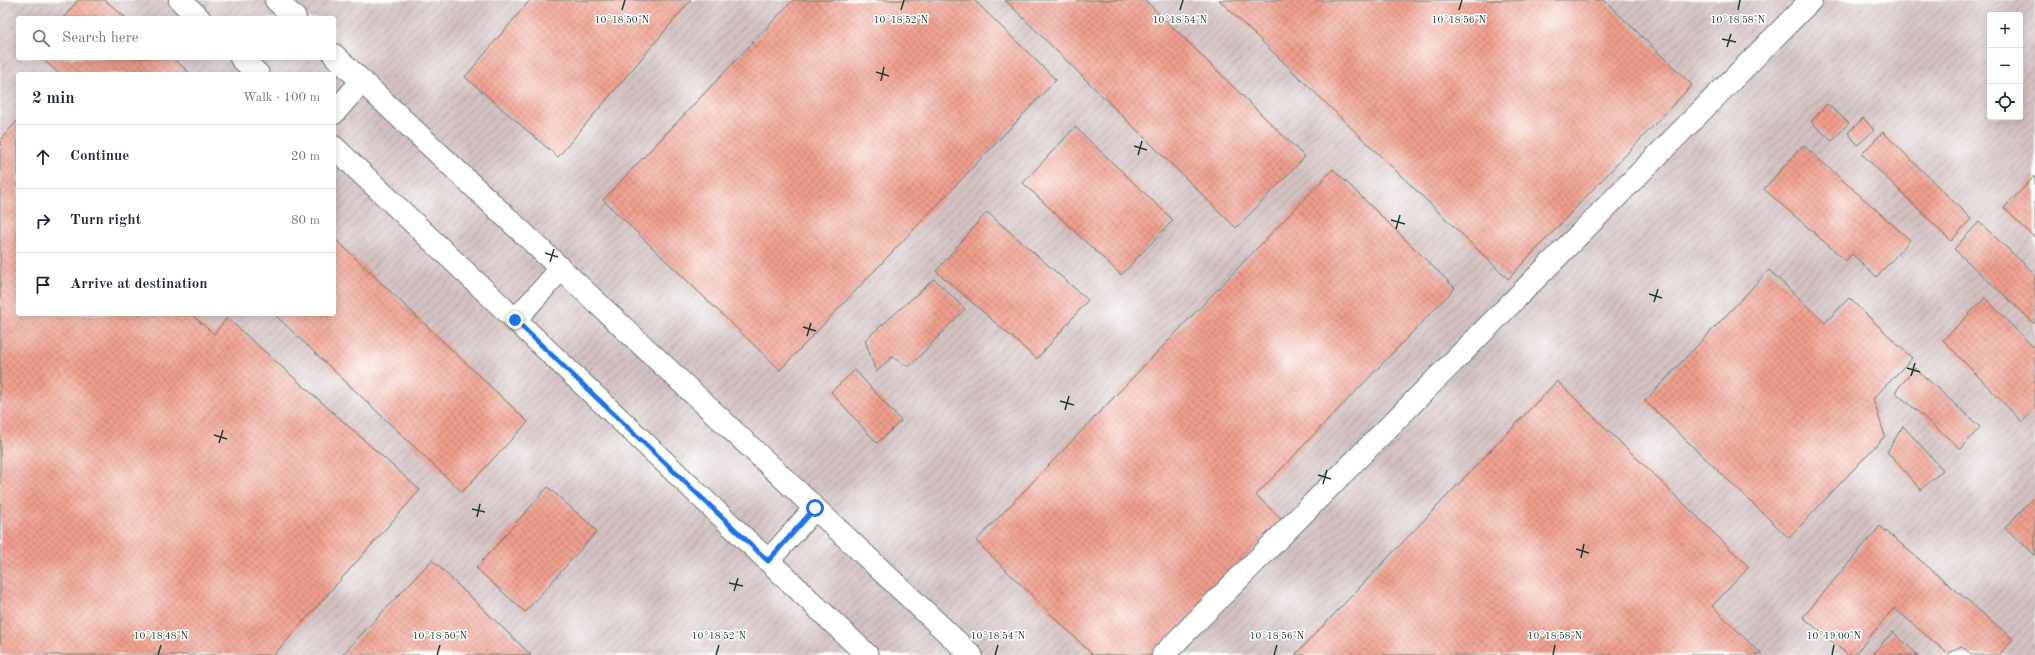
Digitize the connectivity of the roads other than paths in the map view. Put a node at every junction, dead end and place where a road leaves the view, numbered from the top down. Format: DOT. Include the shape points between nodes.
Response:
graph roads {
  1 [pos="180,0"];
  2 [pos="276,0"];
  3 [pos="1811,0"];
  4 [pos="197,16"];
  5 [pos="293,16"];
  6 [pos="336,57"];
  7 [pos="243,60"];
  8 [pos="256,72"];
  9 [pos="362,81"];
  10 [pos="336,111"];
  11 [pos="336,149"];
  12 [pos="561,269"];
  13 [pos="515,320"];
  14 [pos="815,508"];
  15 [pos="768,561"];
  16 [pos="867,655"];
  17 [pos="971,655"];
  18 [pos="1163,655"];
  1 -- 4 [label="street"];
  2 -- 5 [label="street"];
  3 -- 18 [label="street"];
  6 -- 9 [label="street"];
  7 -- 8 [label="street"];
  9 -- 10 [label="street"];
  9 -- 12 [label="street"];
  11 -- 13 [label="street"];
  12 -- 13 [label="street"];
  12 -- 14 [label="street"];
  13 -- 15 [label="street"];
  14 -- 15 [label="street"];
  14 -- 17 [label="street"];
  15 -- 16 [label="street"];
}
